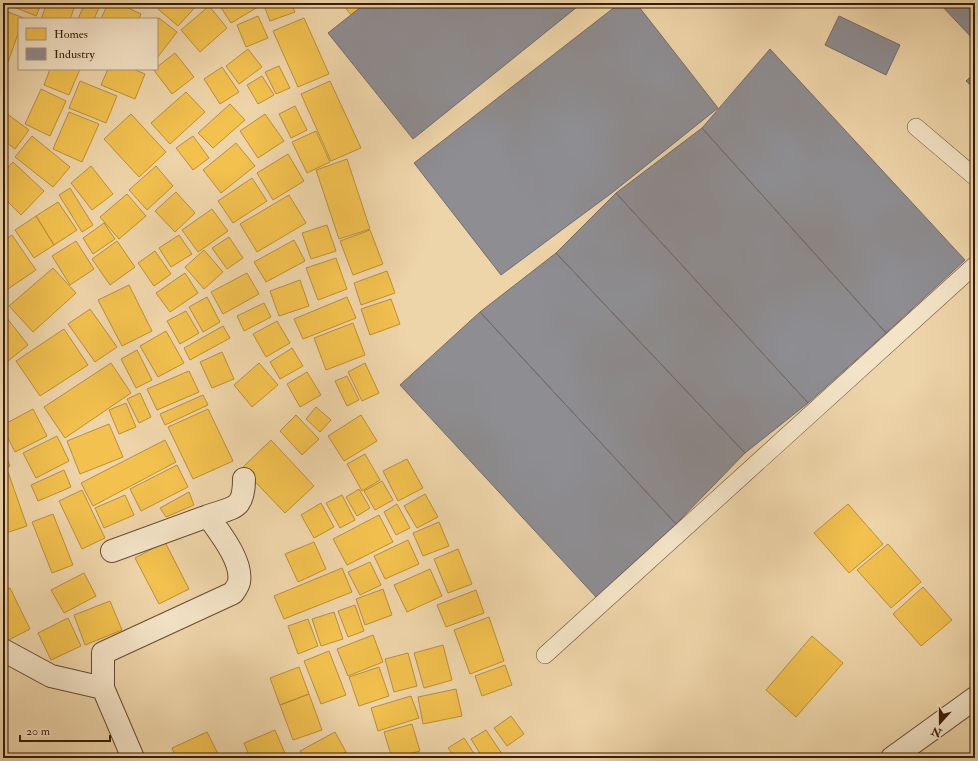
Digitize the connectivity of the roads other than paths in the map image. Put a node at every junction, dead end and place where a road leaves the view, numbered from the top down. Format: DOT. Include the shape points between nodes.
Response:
graph roads {
  1 [pos="916,127"];
  2 [pos="975,177"];
  3 [pos="975,265"];
  4 [pos="244,479"];
  5 [pos="208,516"];
  6 [pos="112,551"];
  7 [pos="3,650"];
  8 [pos="545,655"];
  9 [pos="103,688"];
  10 [pos="975,698"];
  11 [pos="133,758"];
  12 [pos="892,758"];
  1 -- 2 [label="lane"];
  3 -- 8 [label="lane"];
  4 -- 5 [label="street" via="243,498 237,506"];
  5 -- 6 [label="street"];
  5 -- 9 [label="street" via="231,550 239,574 239,583 233,593 102,653"];
  7 -- 9 [label="street" via="51,676"];
  9 -- 11 [label="street"];
  10 -- 12 [label="street"];
}
